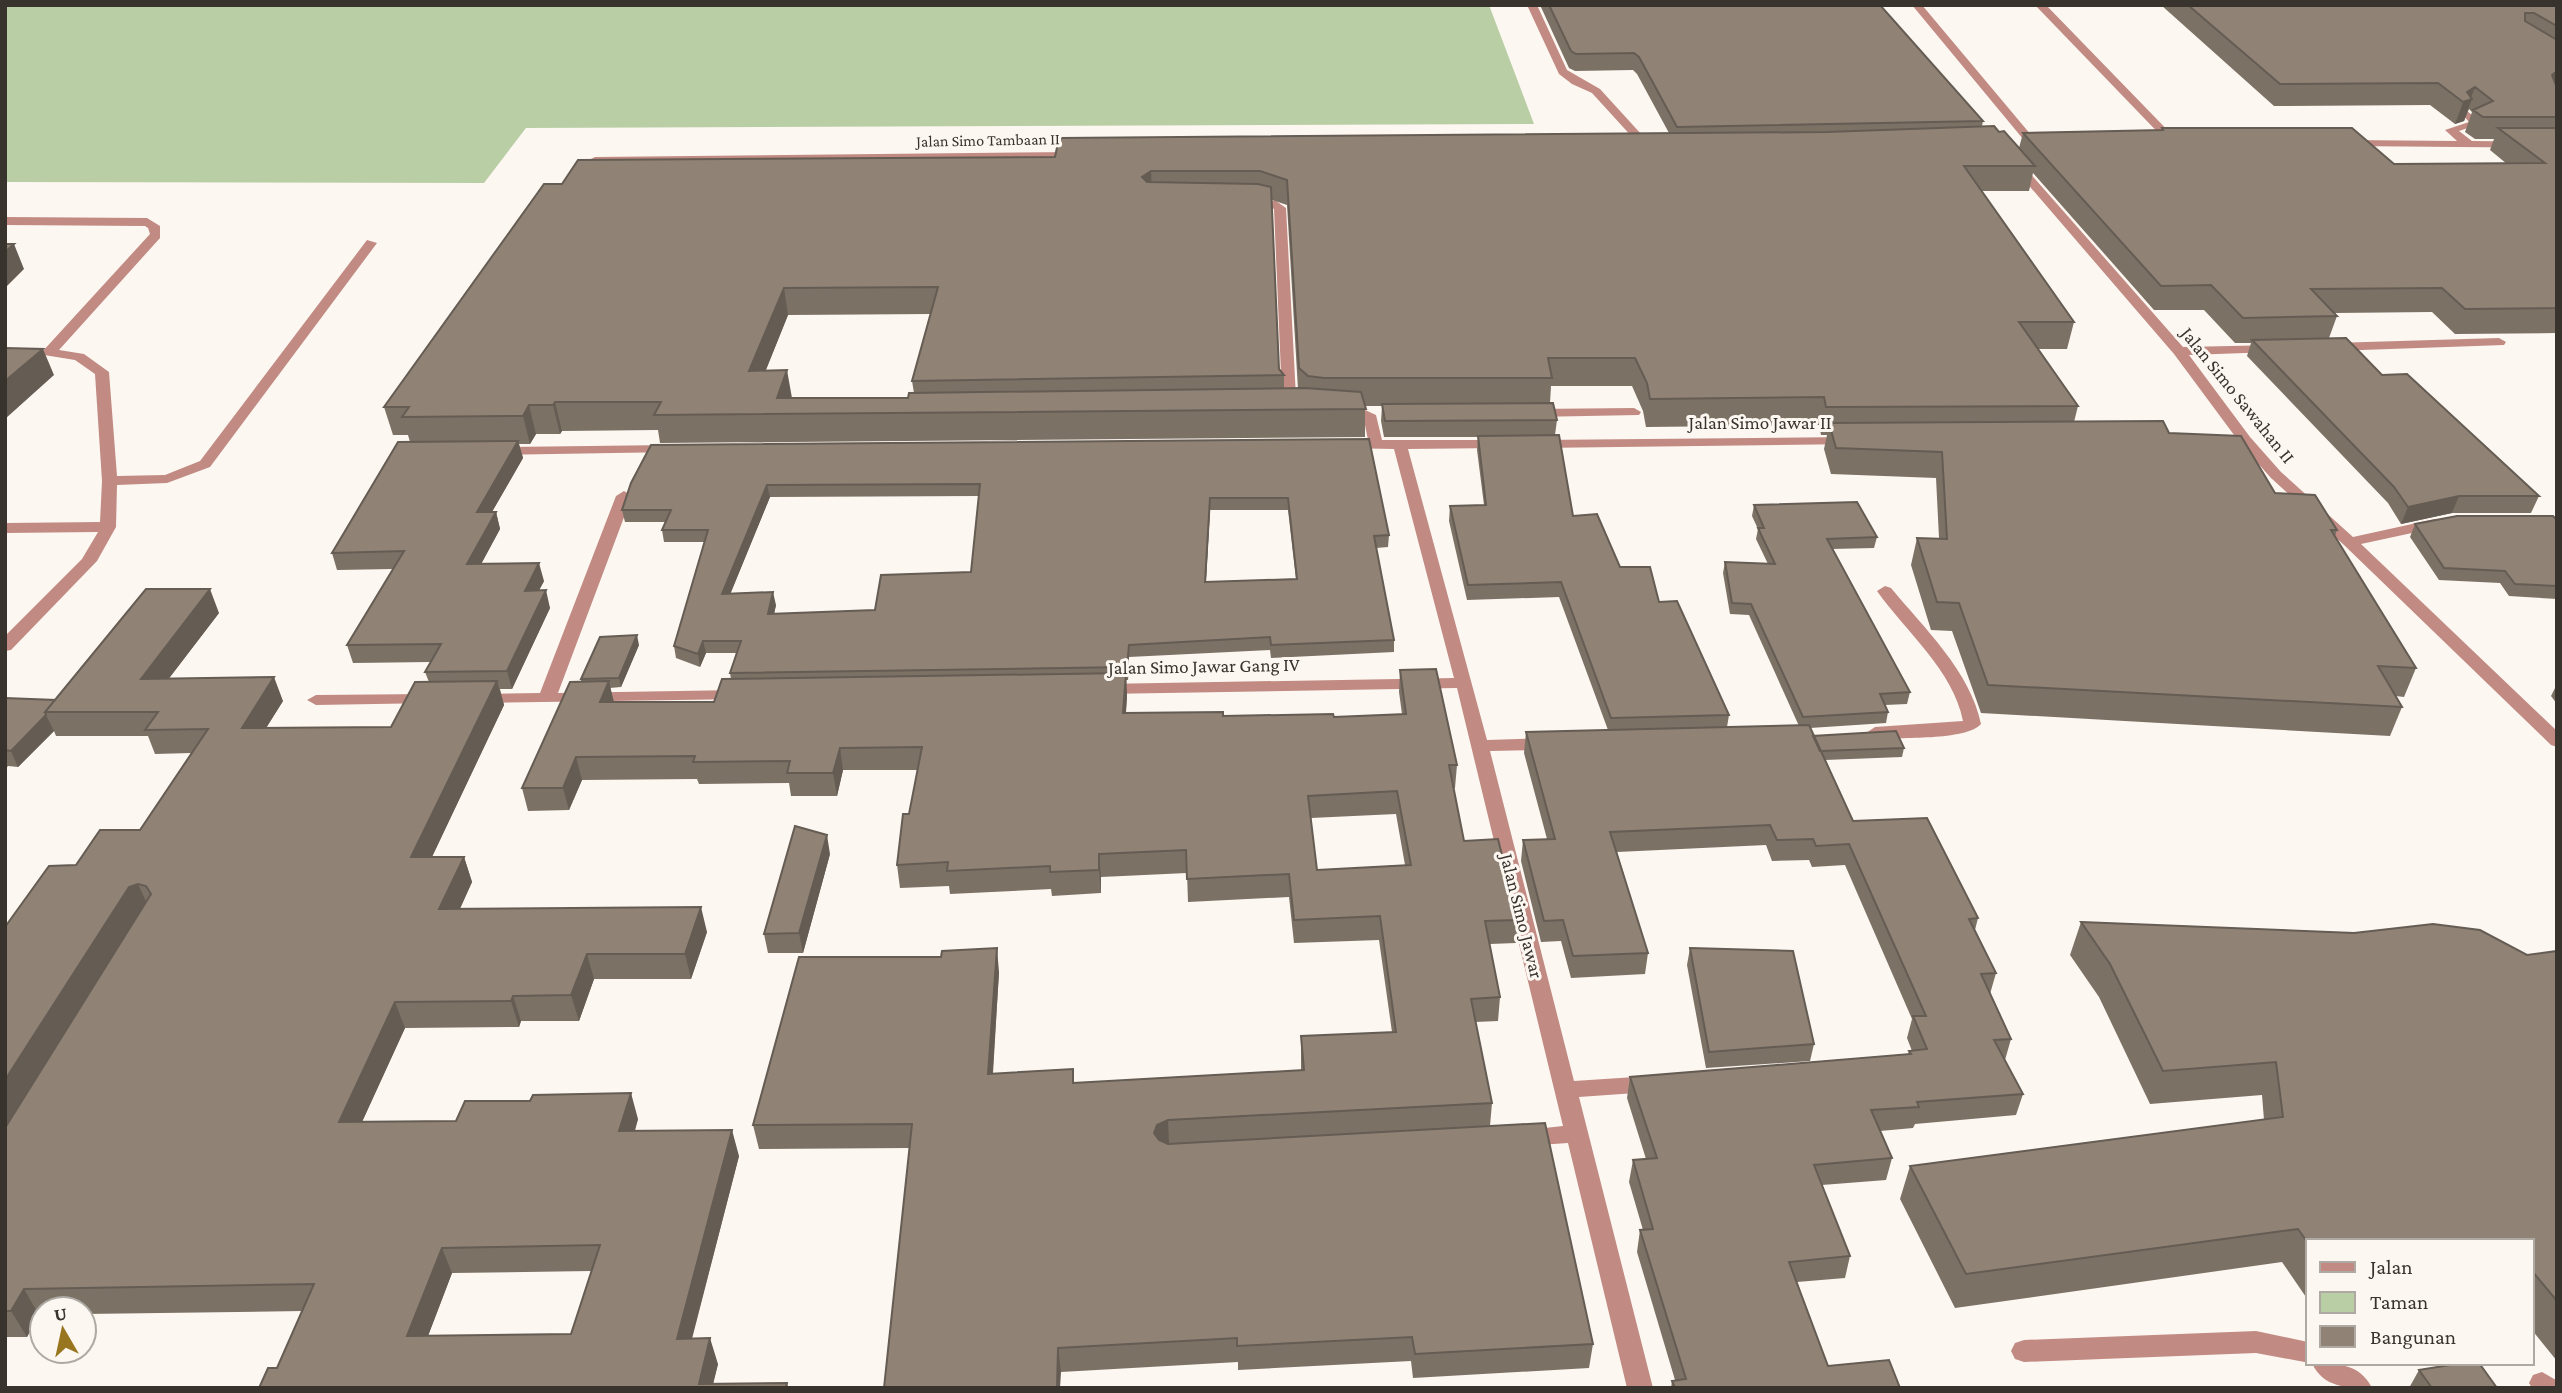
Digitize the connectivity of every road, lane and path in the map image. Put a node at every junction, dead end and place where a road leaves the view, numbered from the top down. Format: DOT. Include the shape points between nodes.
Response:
graph roads {
  1 [pos="1532,5"];
  2 [pos="1917,5"];
  3 [pos="2040,5"];
  4 [pos="2467,114"];
  5 [pos="2188,143"];
  6 [pos="2335,143"];
  7 [pos="2045,144"];
  8 [pos="2162,144"];
  9 [pos="2175,144"];
  10 [pos="2469,144"];
  11 [pos="2557,145"];
  12 [pos="1636,151"];
  13 [pos="1650,151"];
  14 [pos="1664,151"];
  15 [pos="2007,154"];
  16 [pos="1094,155"];
  17 [pos="595,160"];
  18 [pos="1233,202"];
  19 [pos="5,221"];
  20 [pos="372,243"];
  21 [pos="2499,342"];
  22 [pos="2324,347"];
  23 [pos="2284,348"];
  24 [pos="2179,351"];
  25 [pos="1277,411"];
  26 [pos="1318,411"];
  27 [pos="1634,412"];
  28 [pos="1522,413"];
  29 [pos="1365,414"];
  30 [pos="1391,414"];
  31 [pos="1864,441"];
  32 [pos="1335,445"];
  33 [pos="1376,445"];
  34 [pos="1400,445"];
  35 [pos="680,449"];
  36 [pos="479,451"];
  37 [pos="110,481"];
  38 [pos="624,496"];
  39 [pos="2452,521"];
  40 [pos="108,527"];
  41 [pos="5,528"];
  42 [pos="2350,542"];
  43 [pos="1885,591"];
  44 [pos="5,646"];
  45 [pos="1464,683"];
  46 [pos="1089,689"];
  47 [pos="755,695"];
  48 [pos="547,698"];
  49 [pos="316,700"];
  50 [pos="1863,734"];
  51 [pos="2557,741"];
  52 [pos="1562,744"];
  53 [pos="1479,746"];
  54 [pos="1676,1082"];
  55 [pos="1566,1090"];
  56 [pos="1575,1134"];
  57 [pos="1509,1138"];
  58 [pos="2024,1351"];
  59 [pos="2306,1353"];
  60 [pos="2327,1365"];
  61 [pos="1640,1388"];
  62 [pos="2359,1388"];
  1 -- 13 [label="street" via="1563,72 1596,91"];
  2 -- 7 [label="street" via="2026,143"];
  3 -- 9 [label="street"];
  4 -- 10 [label="street" via="2477,122 2450,130"];
  5 -- 9 [label="street"];
  6 -- 10 [label="street"];
  8 -- 9 [label="street"];
  10 -- 11 [label="street"];
  12 -- 13 [label="street"];
  13 -- 14 [label="street"];
  15 -- 24 [label="street, Jalan Simo Sawahan II"];
  16 -- 17 [label="street, Jalan Simo Tambaan II"];
  18 -- 26 [label="street" via="1272,203 1280,208 1289,397 1293,404"];
  19 -- 37 [label="street" via="147,222 154,226 156,235 44,352 79,357 102,372"];
  20 -- 37 [label="street" via="205,464 167,479"];
  21 -- 22 [label="street"];
  23 -- 24 [label="street"];
  24 -- 42 [label="street, Jalan Simo Sawahan II" via="2239,440"];
  25 -- 26 [label="street"];
  26 -- 29 [label="street"];
  27 -- 28 [label="street"];
  29 -- 30 [label="street"];
  29 -- 33 [label="street" via="1371,418"];
  31 -- 34 [label="street, Jalan Simo Jawar II"];
  32 -- 33 [label="street, Jalan Simo Jawar II"];
  33 -- 34 [label="street, Jalan Simo Jawar II"];
  34 -- 45 [label="street, Jalan Simo Jawar"];
  35 -- 36 [label="street"];
  37 -- 40 [label="street"];
  38 -- 48 [label="street"];
  39 -- 42 [label="street"];
  40 -- 41 [label="street"];
  40 -- 44 [label="street" via="89,561"];
  42 -- 51 [label="street, Jalan Simo Sawahan II"];
  43 -- 50 [label="street" via="1959,685 1972,723 1959,729"];
  45 -- 46 [label="street, Jalan Simo Jawar Gang IV"];
  45 -- 53 [label="street, Jalan Simo Jawar"];
  47 -- 48 [label="street"];
  48 -- 49 [label="street"];
  52 -- 53 [label="street"];
  53 -- 55 [label="street, Jalan Simo Jawar"];
  54 -- 55 [label="street"];
  55 -- 56 [label="street, Jalan Simo Jawar"];
  56 -- 57 [label="street"];
  56 -- 61 [label="street, Jalan Simo Jawar"];
  58 -- 59 [label="street" via="2256,1342"];
  60 -- 62 [label="street"];
}
